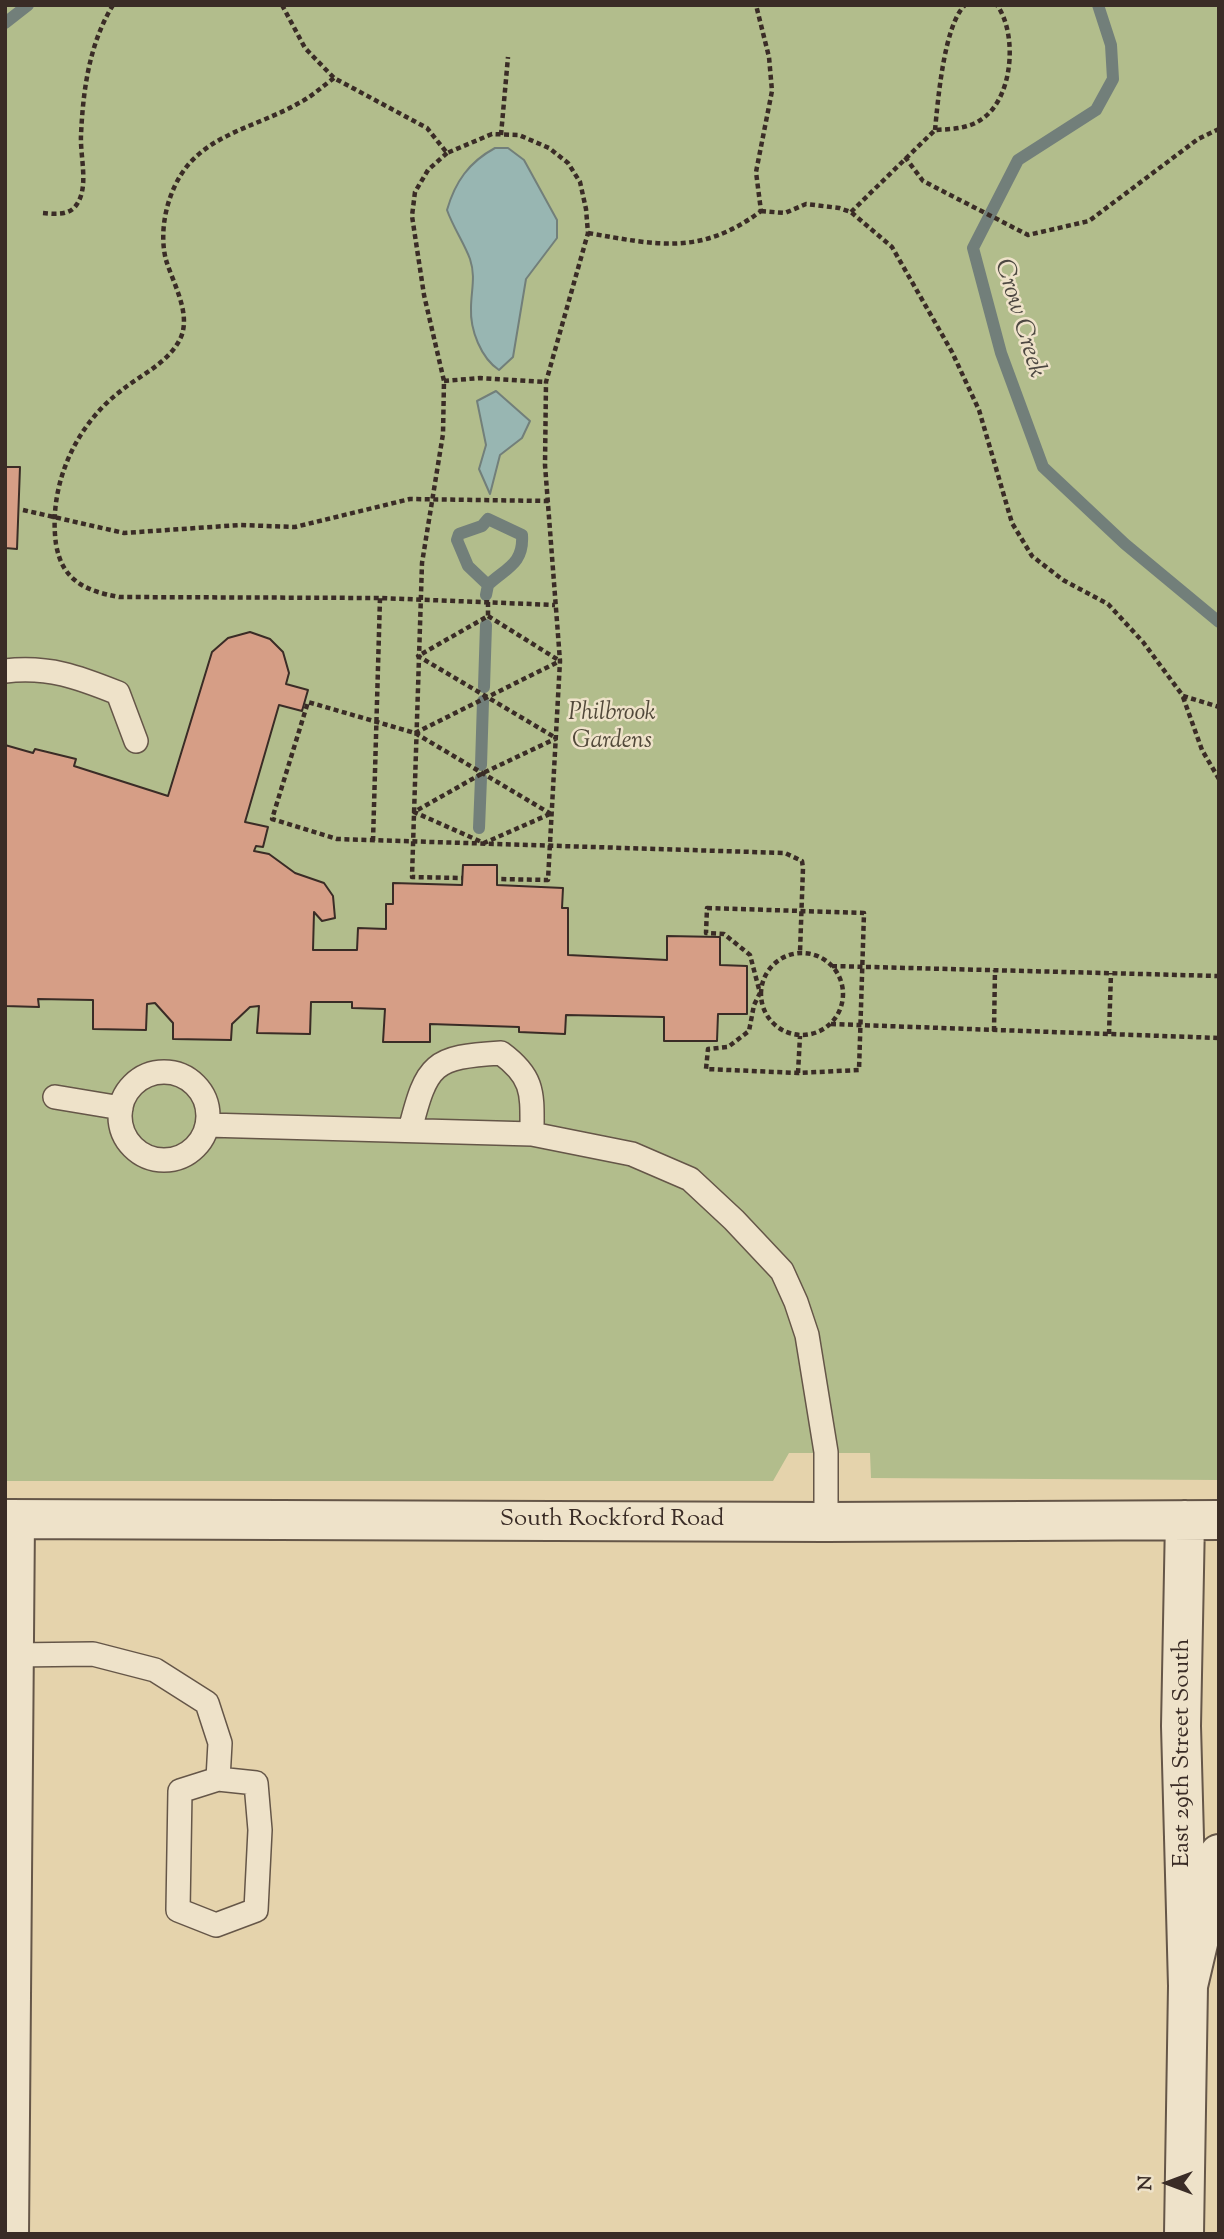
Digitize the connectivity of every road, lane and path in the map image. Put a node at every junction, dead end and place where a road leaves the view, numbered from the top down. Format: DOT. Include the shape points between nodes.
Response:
graph roads {
  1 [pos="113,5"];
  2 [pos="282,5"];
  3 [pos="756,5"];
  4 [pos="965,5"];
  5 [pos="997,5"];
  6 [pos="508,57"];
  7 [pos="334,78"];
  8 [pos="1219,129"];
  9 [pos="935,130"];
  10 [pos="501,135"];
  11 [pos="447,153"];
  12 [pos="905,157"];
  13 [pos="761,211"];
  14 [pos="851,212"];
  15 [pos="43,213"];
  16 [pos="588,233"];
  17 [pos="444,381"];
  18 [pos="546,382"];
  19 [pos="434,499"];
  20 [pos="549,501"];
  21 [pos="23,510"];
  22 [pos="56,519"];
  23 [pos="380,598"];
  24 [pos="421,600"];
  25 [pos="488,602"];
  26 [pos="555,605"];
  27 [pos="488,616"];
  28 [pos="418,656"];
  29 [pos="560,661"];
  30 [pos="5,671"];
  31 [pos="486,696"];
  32 [pos="1183,696"];
  33 [pos="1219,706"];
  34 [pos="377,723"];
  35 [pos="415,733"];
  36 [pos="557,738"];
  37 [pos="136,741"];
  38 [pos="483,773"];
  39 [pos="1219,779"];
  40 [pos="414,812"];
  41 [pos="551,814"];
  42 [pos="373,841"];
  43 [pos="414,841"];
  44 [pos="484,843"];
  45 [pos="550,845"];
  46 [pos="462,878"];
  47 [pos="497,879"];
  48 [pos="800,912"];
  49 [pos="800,952"];
  50 [pos="863,965"];
  51 [pos="832,966"];
  52 [pos="995,970"];
  53 [pos="1111,973"];
  54 [pos="1219,976"];
  55 [pos="760,993"];
  56 [pos="831,1024"];
  57 [pos="861,1026"];
  58 [pos="993,1031"];
  59 [pos="1109,1034"];
  60 [pos="800,1035"];
  61 [pos="1219,1038"];
  62 [pos="798,1073"];
  63 [pos="55,1097"];
  64 [pos="121,1108"];
  65 [pos="207,1125"];
  66 [pos="410,1130"];
  67 [pos="532,1134"];
  68 [pos="10,1519"];
  69 [pos="1202,1520"];
  70 [pos="826,1522"];
  71 [pos="14,1655"];
  72 [pos="218,1779"];
  73 [pos="1219,1854"];
  74 [pos="1188,1986"];
  75 [pos="9,2234"];
  76 [pos="1184,2234"];
  1 -- 15 [label="path" via="94,43 88,76 81,138 84,192 76,207 64,214"];
  2 -- 7 [label="path" via="305,48"];
  3 -- 13 [label="path" via="772,91 756,172"];
  4 -- 9 [label="path" via="951,36"];
  5 -- 9 [label="path" via="1012,45 997,99 983,118 960,128"];
  6 -- 10 [label="path"];
  7 -- 11 [label="path" via="427,128"];
  7 -- 22 [label="path" via="301,102 205,148 187,166 171,193 164,223 165,257 184,319 181,337 166,358 118,392 72,448 58,484"];
  8 -- 12 [label="path" via="1198,139 1089,222 1028,234 923,181"];
  9 -- 12 [label="path"];
  10 -- 11 [label="path" via="492,134"];
  10 -- 16 [label="path" via="519,135 568,163 580,182"];
  11 -- 17 [label="path" via="428,170 415,192 412,216"];
  12 -- 14 [label="path"];
  13 -- 14 [label="path" via="785,213 806,204"];
  13 -- 16 [label="path" via="736,230 687,244 652,244"];
  14 -- 32 [label="path" via="892,247 952,352 979,410 1012,523 1032,556 1062,580 1108,604"];
  16 -- 18 [label="path"];
  17 -- 18 [label="path"];
  17 -- 19 [label="path"];
  18 -- 20 [label="path"];
  19 -- 20 [label="path"];
  19 -- 22 [label="path" via="385,504 295,527 240,525 124,533"];
  19 -- 24 [label="path" via="422,563"];
  20 -- 26 [label="path"];
  21 -- 22 [label="path"];
  22 -- 23 [label="path" via="58,555 69,574 89,592 119,597"];
  23 -- 24 [label="path"];
  23 -- 34 [label="path"];
  24 -- 25 [label="path"];
  24 -- 28 [label="path"];
  25 -- 26 [label="path"];
  25 -- 27 [label="path"];
  26 -- 29 [label="path"];
  27 -- 28 [label="path"];
  27 -- 29 [label="path"];
  28 -- 31 [label="path"];
  28 -- 35 [label="path"];
  29 -- 31 [label="path"];
  29 -- 36 [label="path"];
  30 -- 37 [label="lane" via="70,673 118,693"];
  31 -- 35 [label="path"];
  31 -- 36 [label="path"];
  32 -- 33 [label="path"];
  32 -- 39 [label="path" via="1202,750"];
  34 -- 35 [label="path"];
  34 -- 42 [label="path"];
  34 -- 42 [label="path" via="308,702 272,819 337,839"];
  35 -- 38 [label="path"];
  35 -- 40 [label="path"];
  36 -- 38 [label="path"];
  36 -- 41 [label="path"];
  38 -- 40 [label="path"];
  38 -- 41 [label="path"];
  40 -- 43 [label="path"];
  40 -- 44 [label="path"];
  41 -- 44 [label="path"];
  41 -- 45 [label="path"];
  42 -- 43 [label="path"];
  43 -- 44 [label="path"];
  43 -- 46 [label="path" via="412,877"];
  44 -- 45 [label="path"];
  45 -- 47 [label="path" via="548,880"];
  45 -- 48 [label="path" via="785,853 802,861"];
  48 -- 49 [label="path"];
  48 -- 50 [label="path" via="864,913"];
  48 -- 55 [label="path" via="707,908 706,933 723,934 750,954"];
  49 -- 51 [label="path" via="814,954"];
  49 -- 55 [label="path" via="778,959 769,968"];
  50 -- 51 [label="path"];
  50 -- 52 [label="path"];
  50 -- 57 [label="path"];
  51 -- 56 [label="path" via="839,976 843,1002"];
  52 -- 53 [label="path"];
  52 -- 58 [label="path"];
  53 -- 54 [label="path"];
  53 -- 59 [label="path"];
  55 -- 60 [label="path" via="767,1017 787,1033"];
  55 -- 62 [label="path" via="749,1031 728,1047 708,1049 706,1069"];
  56 -- 57 [label="path"];
  56 -- 60 [label="path"];
  57 -- 58 [label="path"];
  57 -- 62 [label="path" via="859,1070"];
  58 -- 59 [label="path"];
  59 -- 61 [label="path"];
  60 -- 62 [label="path"];
  63 -- 64 [label="lane"];
  64 -- 65 [label="lane" via="122,1129 129,1143 151,1158 165,1161 192,1151"];
  64 -- 65 [label="lane" via="131,1086 143,1077 172,1072 198,1087 205,1100"];
  65 -- 66 [label="lane"];
  66 -- 67 [label="lane"];
  66 -- 67 [label="lane" via="430,1073 455,1055 501,1053 522,1069 531,1090"];
  67 -- 70 [label="lane" via="632,1154 690,1179 782,1271 807,1335 826,1452"];
  68 -- 70 [label="street, South Rockford Road"];
  68 -- 71 [label="street"];
  69 -- 70 [label="street, South Rockford Road"];
  69 -- 74 [label="street, East 29th Street South" via="1181,1726"];
  71 -- 72 [label="lane" via="93,1654 155,1670 207,1703 220,1743"];
  71 -- 75 [label="street"];
  72 -- 72 [label="lane" via="256,1783 260,1830 256,1910 216,1926 178,1910 178,1856 180,1791"];
  73 -- 74 [label="street, East 29th Street South"];
  74 -- 76 [label="street, East 29th Street South"];
}
